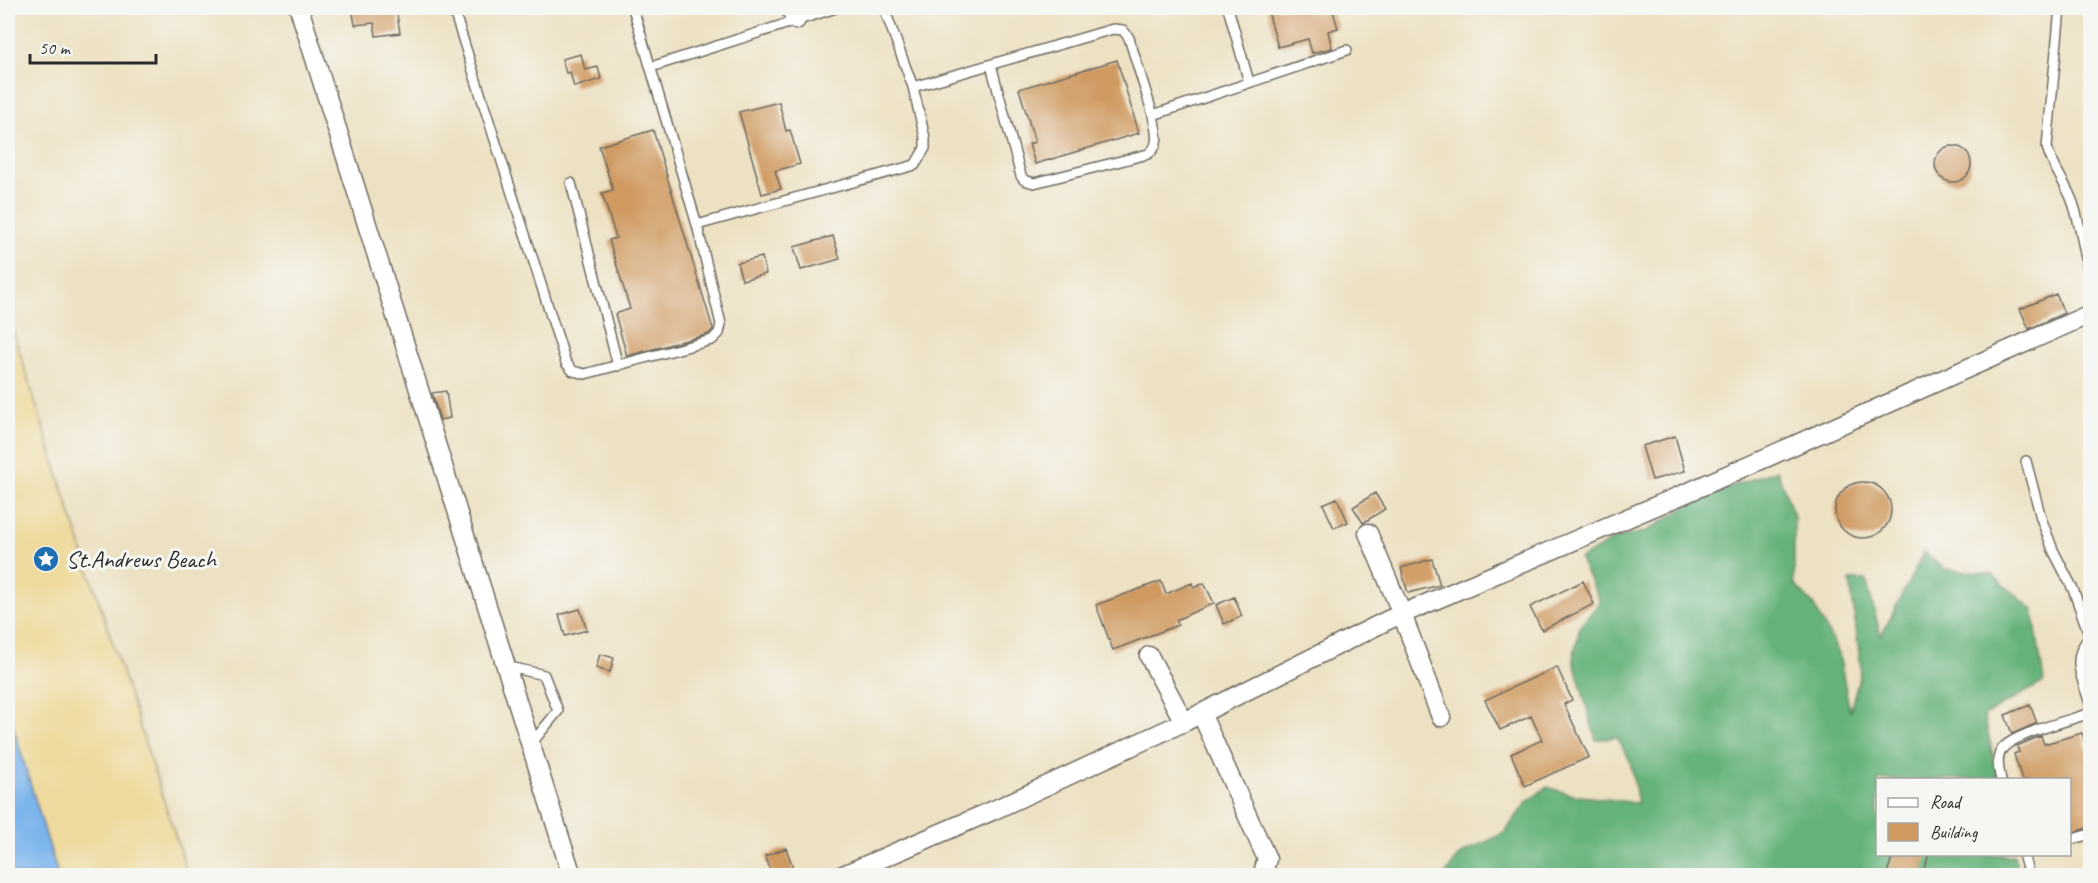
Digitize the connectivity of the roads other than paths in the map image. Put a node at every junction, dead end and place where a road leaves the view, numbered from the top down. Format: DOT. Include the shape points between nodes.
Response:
graph roads {
  1 [pos="300,8"];
  2 [pos="453,8"];
  3 [pos="633,8"];
  4 [pos="836,8"];
  5 [pos="884,8"];
  6 [pos="1228,8"];
  7 [pos="2060,8"];
  8 [pos="793,14"];
  9 [pos="1347,50"];
  10 [pos="991,64"];
  11 [pos="651,67"];
  12 [pos="1249,82"];
  13 [pos="913,87"];
  14 [pos="1153,115"];
  15 [pos="572,183"];
  16 [pos="697,225"];
  17 [pos="2091,281"];
  18 [pos="2091,314"];
  19 [pos="618,366"];
  20 [pos="2026,461"];
  21 [pos="1368,533"];
  22 [pos="1402,614"];
  23 [pos="2090,637"];
  24 [pos="1149,656"];
  25 [pos="506,666"];
  26 [pos="2091,704"];
  27 [pos="1201,713"];
  28 [pos="2091,713"];
  29 [pos="1441,717"];
  30 [pos="1184,722"];
  31 [pos="531,745"];
  32 [pos="2001,778"];
  33 [pos="2091,834"];
  34 [pos="2071,840"];
  35 [pos="2023,856"];
  36 [pos="1263,873"];
  37 [pos="572,876"];
  38 [pos="841,876"];
  39 [pos="2029,876"];
  1 -- 25 [label="street"];
  2 -- 19 [label="lane" via="566,363 573,371 585,374"];
  3 -- 11 [label="lane"];
  4 -- 8 [label="lane"];
  5 -- 13 [label="lane"];
  6 -- 12 [label="lane"];
  7 -- 17 [label="lane" via="2047,147 2073,205"];
  8 -- 11 [label="lane"];
  9 -- 12 [label="lane"];
  10 -- 13 [label="lane"];
  10 -- 14 [label="lane" via="1118,28 1129,38"];
  10 -- 14 [label="lane" via="1021,176 1029,182 1148,154 1157,140"];
  11 -- 16 [label="lane"];
  12 -- 14 [label="lane"];
  13 -- 16 [label="lane" via="925,138 925,148 915,165"];
  15 -- 19 [label="lane"];
  16 -- 19 [label="lane" via="721,324 718,333 712,340"];
  18 -- 22 [label="street"];
  20 -- 23 [label="lane" via="2041,518"];
  21 -- 22 [label="street"];
  22 -- 27 [label="street"];
  22 -- 29 [label="street"];
  23 -- 26 [label="lane" via="2078,659"];
  24 -- 30 [label="street"];
  25 -- 31 [label="street"];
  25 -- 31 [label="lane" via="544,675 558,711"];
  27 -- 30 [label="street"];
  27 -- 36 [label="street" via="1267,859"];
  28 -- 32 [label="lane" via="2013,739 2002,748 1998,758"];
  30 -- 38 [label="street"];
  31 -- 37 [label="street"];
  33 -- 34 [label="lane"];
  35 -- 39 [label="lane"];
}
